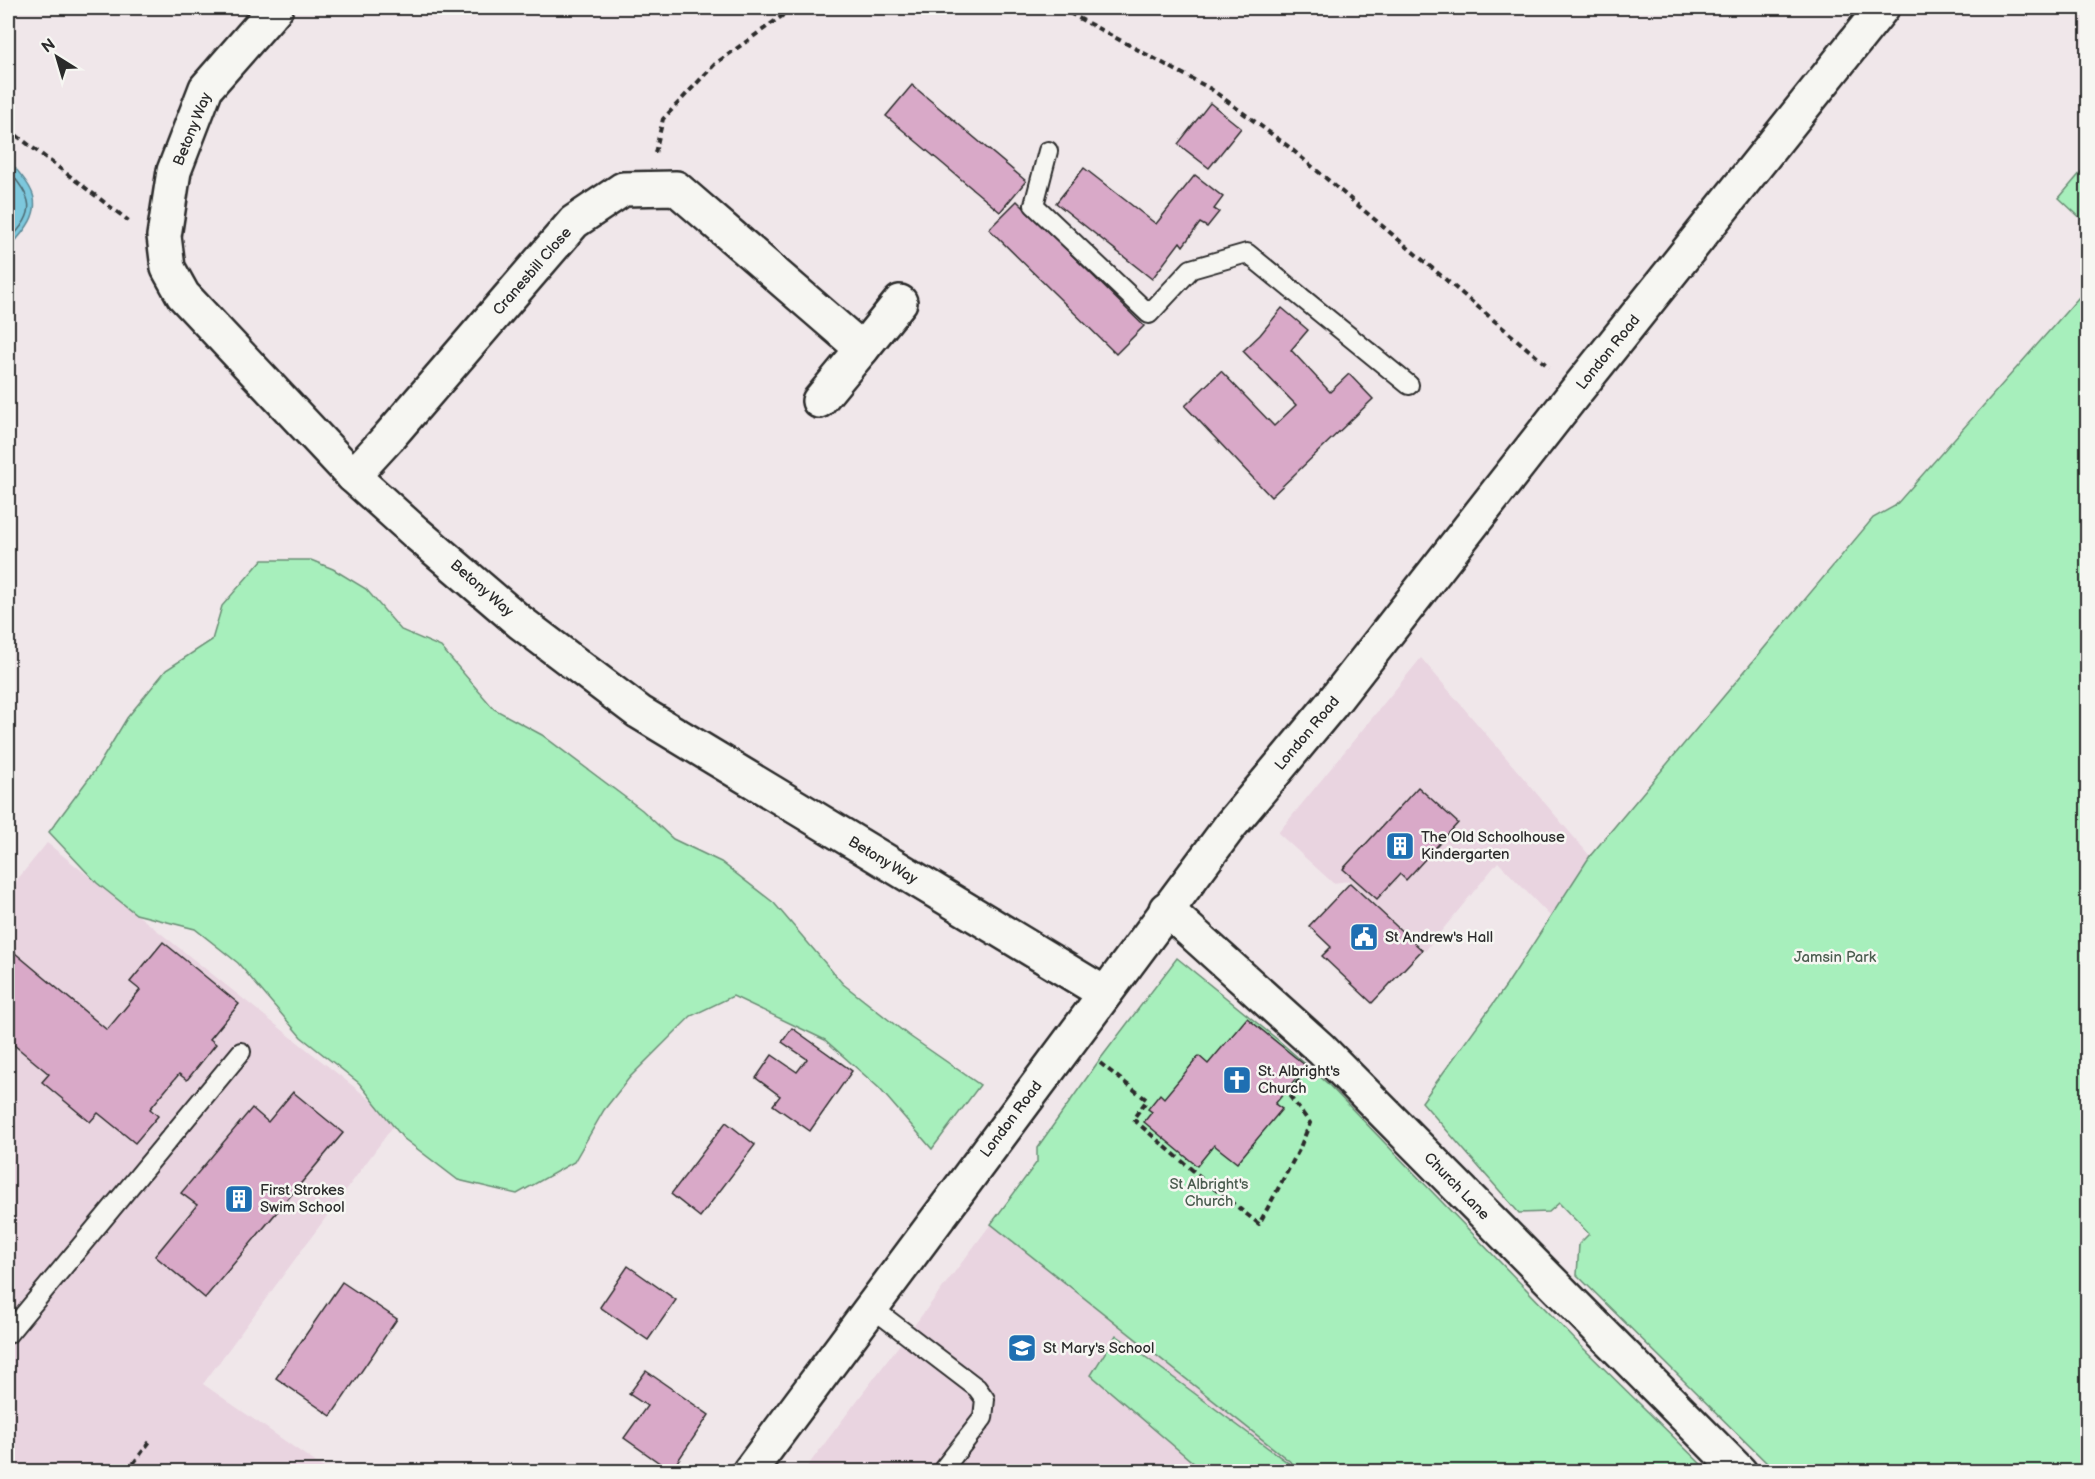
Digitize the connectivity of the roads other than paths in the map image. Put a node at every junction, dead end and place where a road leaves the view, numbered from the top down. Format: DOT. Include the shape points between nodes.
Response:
graph roads {
  1 [pos="276,8"];
  2 [pos="1882,8"];
  3 [pos="1048,151"];
  4 [pos="900,302"];
  5 [pos="862,349"];
  6 [pos="1409,385"];
  7 [pos="819,401"];
  8 [pos="353,476"];
  9 [pos="1166,909"];
  10 [pos="1104,993"];
  11 [pos="241,1052"];
  12 [pos="871,1307"];
  13 [pos="8,1334"];
  14 [pos="749,1472"];
  15 [pos="941,1472"];
  16 [pos="1740,1472"];
  1 -- 8 [label="street, Betony Way" via="206,88 174,171 164,236 168,268 183,295"];
  2 -- 9 [label="street, London Road"];
  3 -- 6 [label="lane" via="1034,205 1149,314 1191,268 1247,253"];
  4 -- 5 [label="street"];
  5 -- 7 [label="street"];
  5 -- 8 [label="street, Cranesbill Close" via="676,188 623,189 574,222"];
  8 -- 10 [label="street, Betony Way" via="520,621 639,712"];
  9 -- 10 [label="street, London Road"];
  9 -- 16 [label="street, Church Lane" via="1321,1049"];
  10 -- 12 [label="street, London Road"];
  11 -- 13 [label="lane"];
  12 -- 14 [label="street, London Road"];
  12 -- 15 [label="lane" via="977,1388 985,1399 983,1418"];
}
